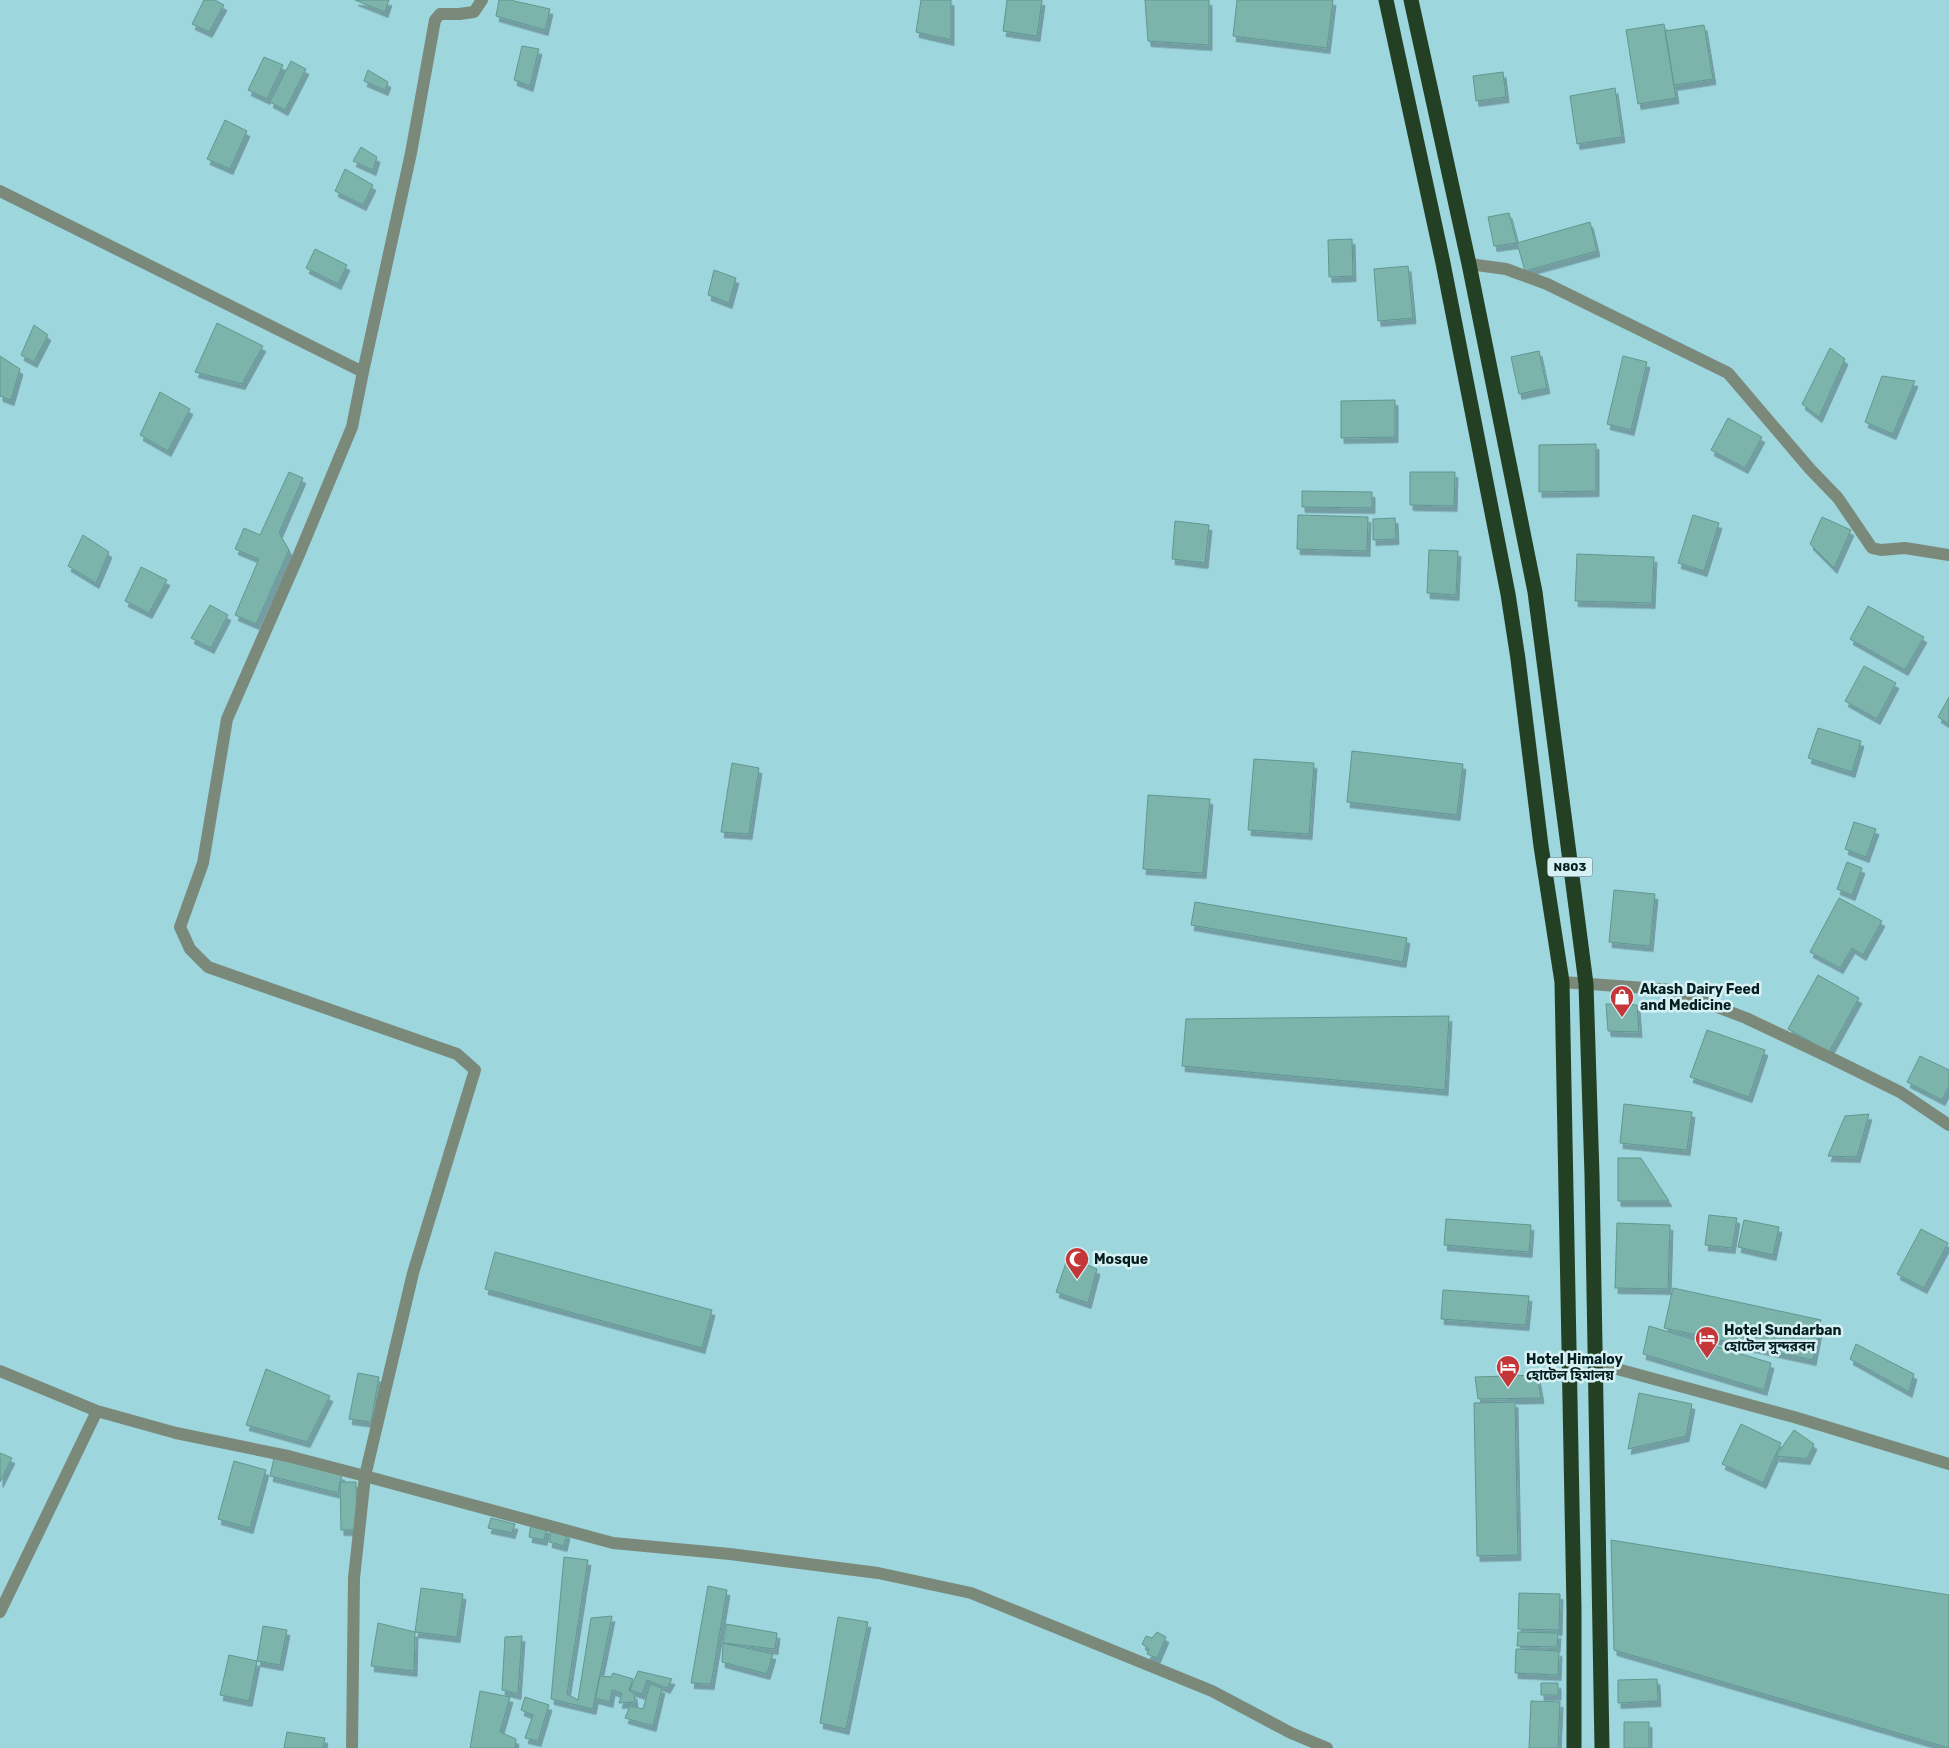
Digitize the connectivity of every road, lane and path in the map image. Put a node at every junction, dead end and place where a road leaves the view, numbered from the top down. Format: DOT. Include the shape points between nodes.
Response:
graph roads {
  1 [pos="482,0"];
  2 [pos="1386,0"];
  3 [pos="1411,0"];
  4 [pos="1423,56"];
  5 [pos="1400,62"];
  6 [pos="0,191"];
  7 [pos="1469,264"];
  8 [pos="364,372"];
  9 [pos="1949,555"];
  10 [pos="1535,592"];
  11 [pos="1508,594"];
  12 [pos="1551,714"];
  13 [pos="1524,716"];
  14 [pos="1562,982"];
  15 [pos="1586,984"];
  16 [pos="1949,1125"];
  17 [pos="1567,1172"];
  18 [pos="1592,1175"];
  19 [pos="1595,1363"];
  20 [pos="0,1371"];
  21 [pos="97,1411"];
  22 [pos="1949,1464"];
  23 [pos="365,1476"];
  24 [pos="1574,1609"];
  25 [pos="0,1612"];
  26 [pos="1600,1612"];
  27 [pos="352,1748"];
  28 [pos="1327,1748"];
  29 [pos="1574,1748"];
  30 [pos="1602,1748"];
  1 -- 8 [label="street" via="474,12 440,14 435,20"];
  2 -- 5 [label="highway, N803"];
  3 -- 4 [label="highway, N803"];
  4 -- 5 [label="highway"];
  4 -- 7 [label="highway, N803"];
  5 -- 11 [label="highway, N803"];
  6 -- 8 [label="street"];
  7 -- 9 [label="street" via="1506,268 1547,284 1728,373 1838,498 1872,548 1905,548"];
  7 -- 10 [label="highway, N803"];
  8 -- 23 [label="street" via="352,427 228,719 203,862 180,928 190,949 208,967 457,1054 474,1070 414,1273"];
  10 -- 11 [label="highway"];
  10 -- 12 [label="highway, N803"];
  11 -- 13 [label="highway, N803"];
  12 -- 13 [label="highway"];
  12 -- 15 [label="highway, N803"];
  13 -- 14 [label="highway, N803"];
  14 -- 15 [label="street"];
  14 -- 17 [label="highway, N803"];
  15 -- 16 [label="street" via="1673,990 1746,1018 1900,1092"];
  15 -- 18 [label="highway, N803"];
  17 -- 18 [label="highway"];
  17 -- 24 [label="highway, N803"];
  18 -- 19 [label="highway, N803"];
  19 -- 22 [label="street" via="1794,1417"];
  19 -- 26 [label="highway, N803"];
  20 -- 21 [label="street"];
  21 -- 23 [label="street" via="176,1433"];
  21 -- 25 [label="street"];
  23 -- 27 [label="street" via="354,1578"];
  23 -- 28 [label="street" via="613,1543 730,1554 878,1574 971,1593 1212,1692"];
  24 -- 26 [label="highway"];
  24 -- 29 [label="highway, N803"];
  26 -- 30 [label="highway, N803"];
}
